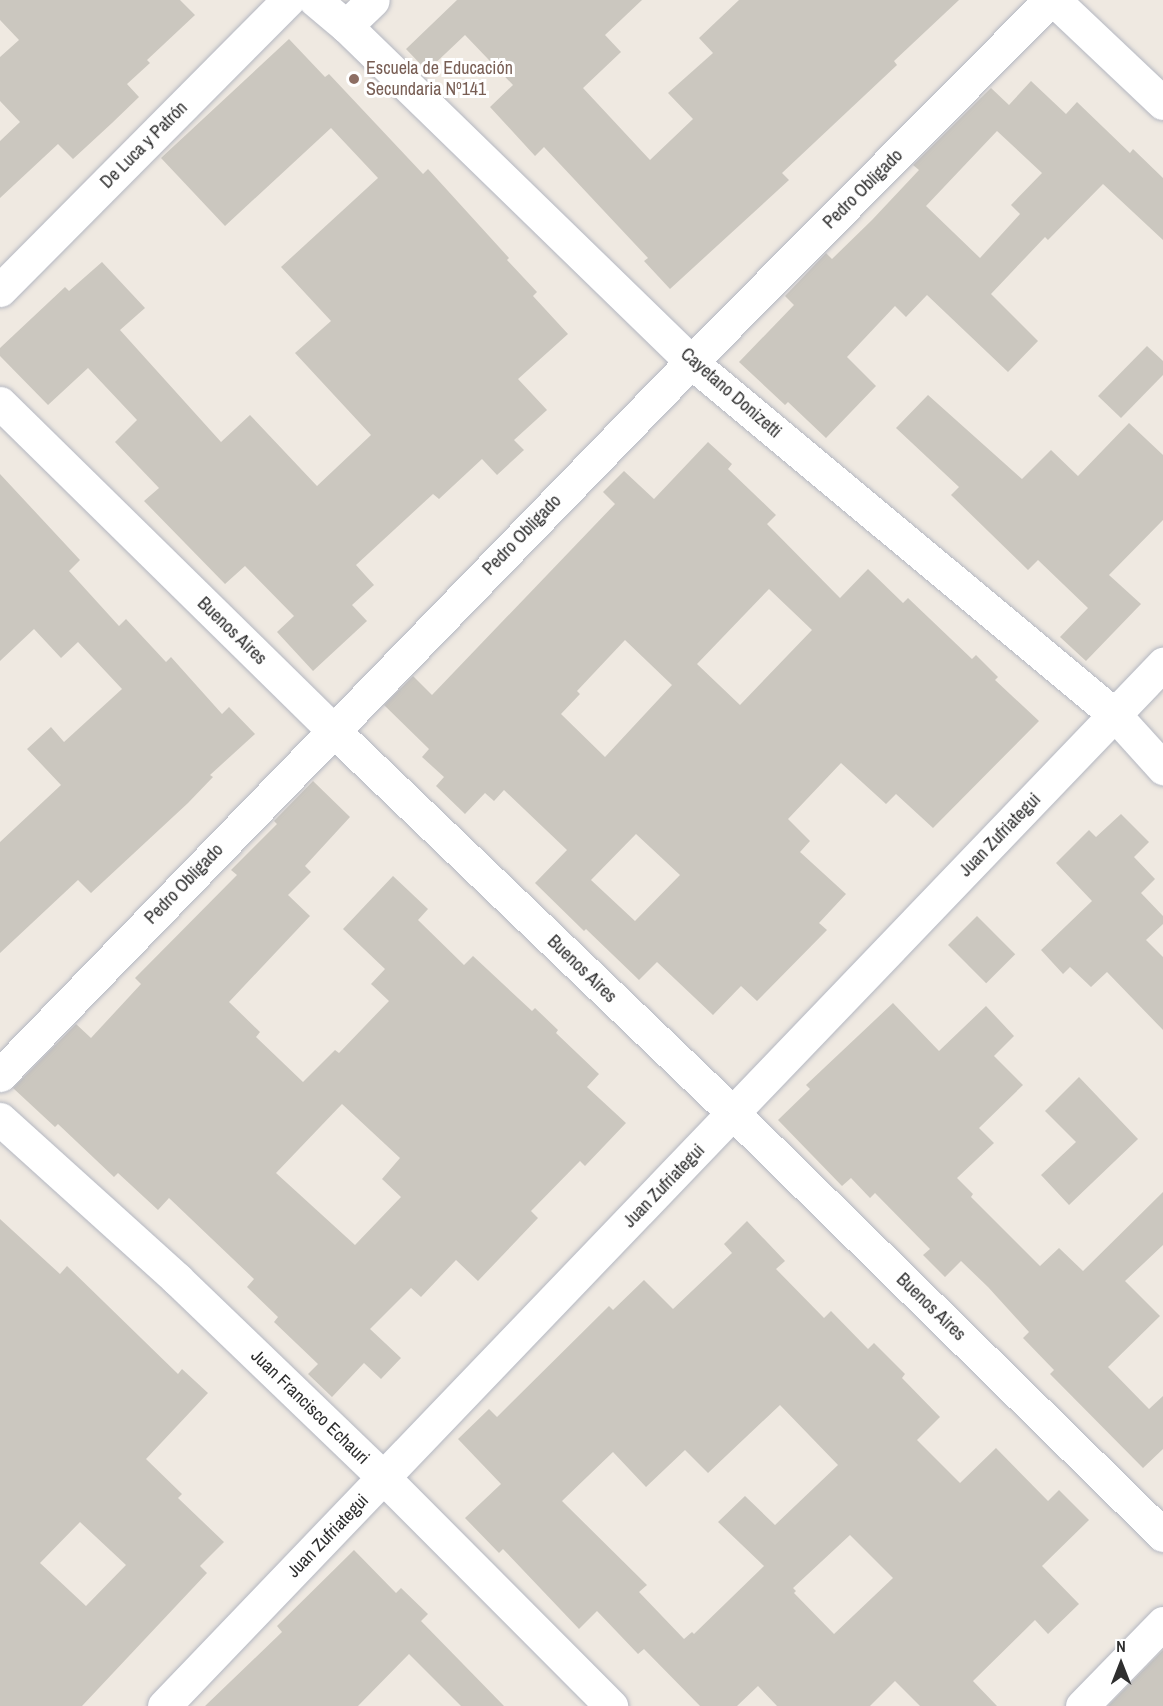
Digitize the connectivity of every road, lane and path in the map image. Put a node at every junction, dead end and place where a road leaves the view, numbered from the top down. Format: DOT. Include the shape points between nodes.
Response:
graph roads {
  1 [pos="288,0"];
  2 [pos="315,0"];
  3 [pos="373,0"];
  4 [pos="1052,0"];
  5 [pos="346,26"];
  6 [pos="1163,103"];
  7 [pos="0,290"];
  8 [pos="691,362"];
  9 [pos="0,403"];
  10 [pos="1163,664"];
  11 [pos="1114,715"];
  12 [pos="333,730"];
  13 [pos="1163,768"];
  14 [pos="0,1076"];
  15 [pos="734,1114"];
  16 [pos="0,1119"];
  17 [pos="384,1478"];
  18 [pos="1163,1535"];
  19 [pos="1163,1623"];
  20 [pos="164,1706"];
  21 [pos="611,1706"];
  22 [pos="1082,1706"];
  1 -- 7 [label="street, De Luca y Patrón"];
  2 -- 5 [label="street, Cayetano Donizetti"];
  3 -- 5 [label="street"];
  4 -- 6 [label="street"];
  4 -- 8 [label="street, Pedro Obligado"];
  5 -- 8 [label="street, Cayetano Donizetti"];
  8 -- 11 [label="street, Cayetano Donizetti"];
  8 -- 12 [label="street, Pedro Obligado"];
  9 -- 12 [label="street, Buenos Aires"];
  10 -- 11 [label="street, Juan Zufriategui"];
  11 -- 13 [label="street, Cayetano Donizetti"];
  11 -- 15 [label="street, Juan Zufriategui"];
  12 -- 14 [label="street, Pedro Obligado"];
  12 -- 15 [label="street, Buenos Aires"];
  15 -- 17 [label="street, Juan Zufriategui"];
  15 -- 18 [label="street, Buenos Aires"];
  16 -- 17 [label="street, Juan Francisco Echauri" via="177,1279"];
  17 -- 20 [label="street, Juan Zufriategui"];
  17 -- 21 [label="street, Juan Francisco Echauri"];
  19 -- 22 [label="street"];
}
